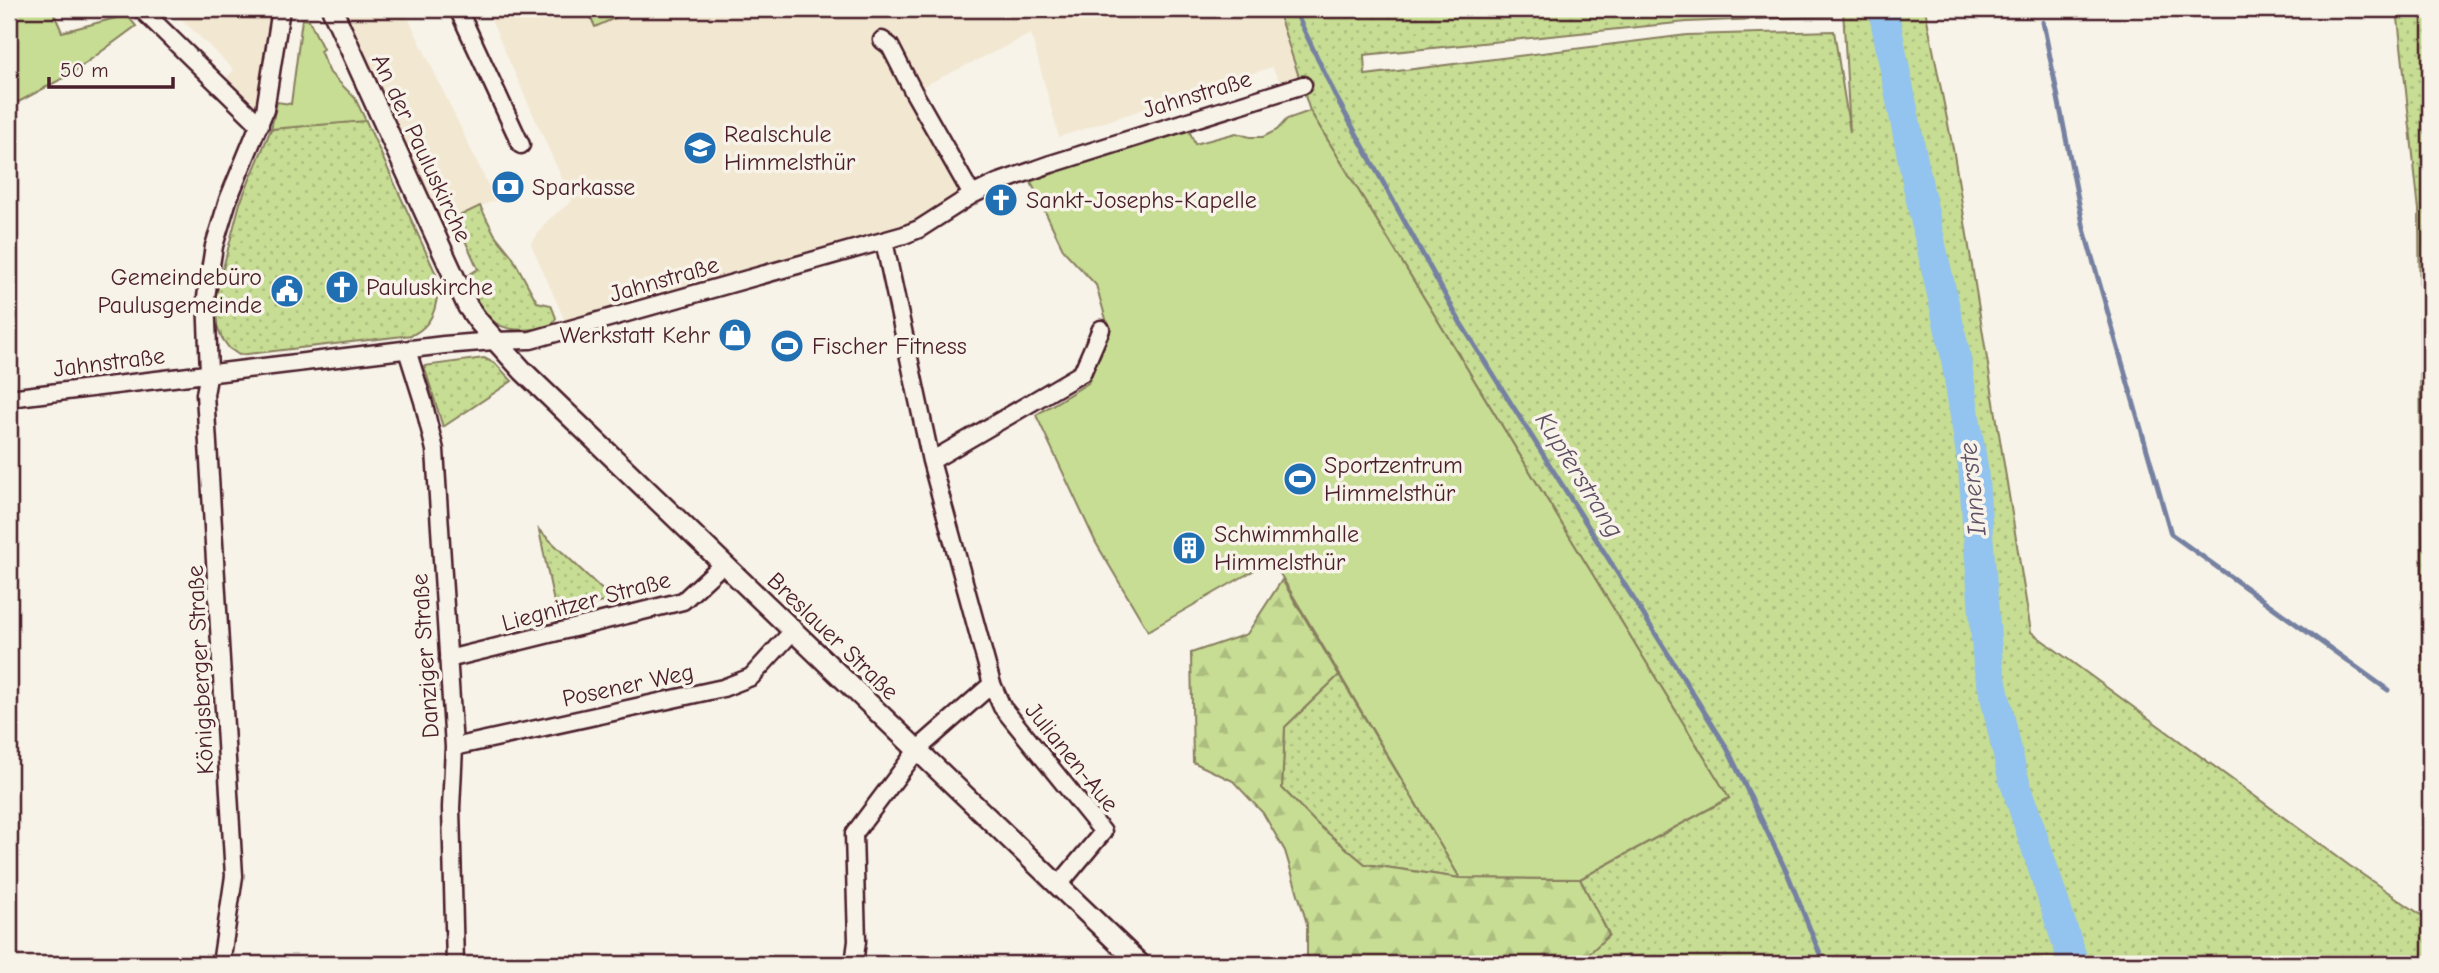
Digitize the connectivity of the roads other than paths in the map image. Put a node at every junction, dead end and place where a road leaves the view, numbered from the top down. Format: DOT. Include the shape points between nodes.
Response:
graph roads {
  1 [pos="141,9"];
  2 [pos="281,9"];
  3 [pos="332,9"];
  4 [pos="458,9"];
  5 [pos="882,40"];
  6 [pos="1303,85"];
  7 [pos="260,125"];
  8 [pos="521,145"];
  9 [pos="972,195"];
  10 [pos="884,241"];
  11 [pos="1101,328"];
  12 [pos="494,341"];
  13 [pos="407,349"];
  14 [pos="209,372"];
  15 [pos="9,398"];
  16 [pos="931,461"];
  17 [pos="723,564"];
  18 [pos="792,632"];
  19 [pos="448,659"];
  20 [pos="992,684"];
  21 [pos="454,747"];
  22 [pos="918,749"];
  23 [pos="1058,886"];
  24 [pos="221,964"];
  25 [pos="455,964"];
  26 [pos="854,964"];
  27 [pos="1140,964"];
  1 -- 7 [label="street"];
  2 -- 7 [label="street, Königsberger Straße" via="271,84"];
  3 -- 12 [label="street, An der Pauluskirche" via="468,307"];
  4 -- 8 [label="street"];
  5 -- 9 [label="street" via="890,46"];
  6 -- 9 [label="street, Jahnstraße" via="1051,164"];
  7 -- 14 [label="street, Königsberger Straße" via="214,246 206,297"];
  9 -- 10 [label="street, Jahnstraße" via="919,229"];
  10 -- 12 [label="street, Jahnstraße" via="540,338"];
  10 -- 16 [label="street, Julianen-Aue"];
  11 -- 16 [label="street" via="1082,373"];
  12 -- 13 [label="street, Jahnstraße"];
  12 -- 17 [label="street, Breslauer Straße"];
  13 -- 14 [label="street, Jahnstraße"];
  13 -- 19 [label="street, Danziger Straße" via="435,450"];
  14 -- 15 [label="street, Jahnstraße"];
  14 -- 24 [label="street, Königsberger Straße" via="205,394 234,876"];
  16 -- 20 [label="street, Julianen-Aue"];
  17 -- 18 [label="street, Breslauer Straße"];
  17 -- 19 [label="street, Liegnitzer Straße" via="683,601"];
  18 -- 21 [label="street, Posener Weg" via="751,677 723,688"];
  18 -- 22 [label="street, Breslauer Straße"];
  19 -- 21 [label="street, Danziger Straße"];
  20 -- 22 [label="street"];
  20 -- 23 [label="street, Julianen-Aue" via="1002,706 1104,832"];
  21 -- 25 [label="street, Danziger Straße"];
  22 -- 23 [label="street, Breslauer Straße"];
  22 -- 26 [label="street" via="854,834"];
  23 -- 27 [label="street, Breslauer Straße"];
}
